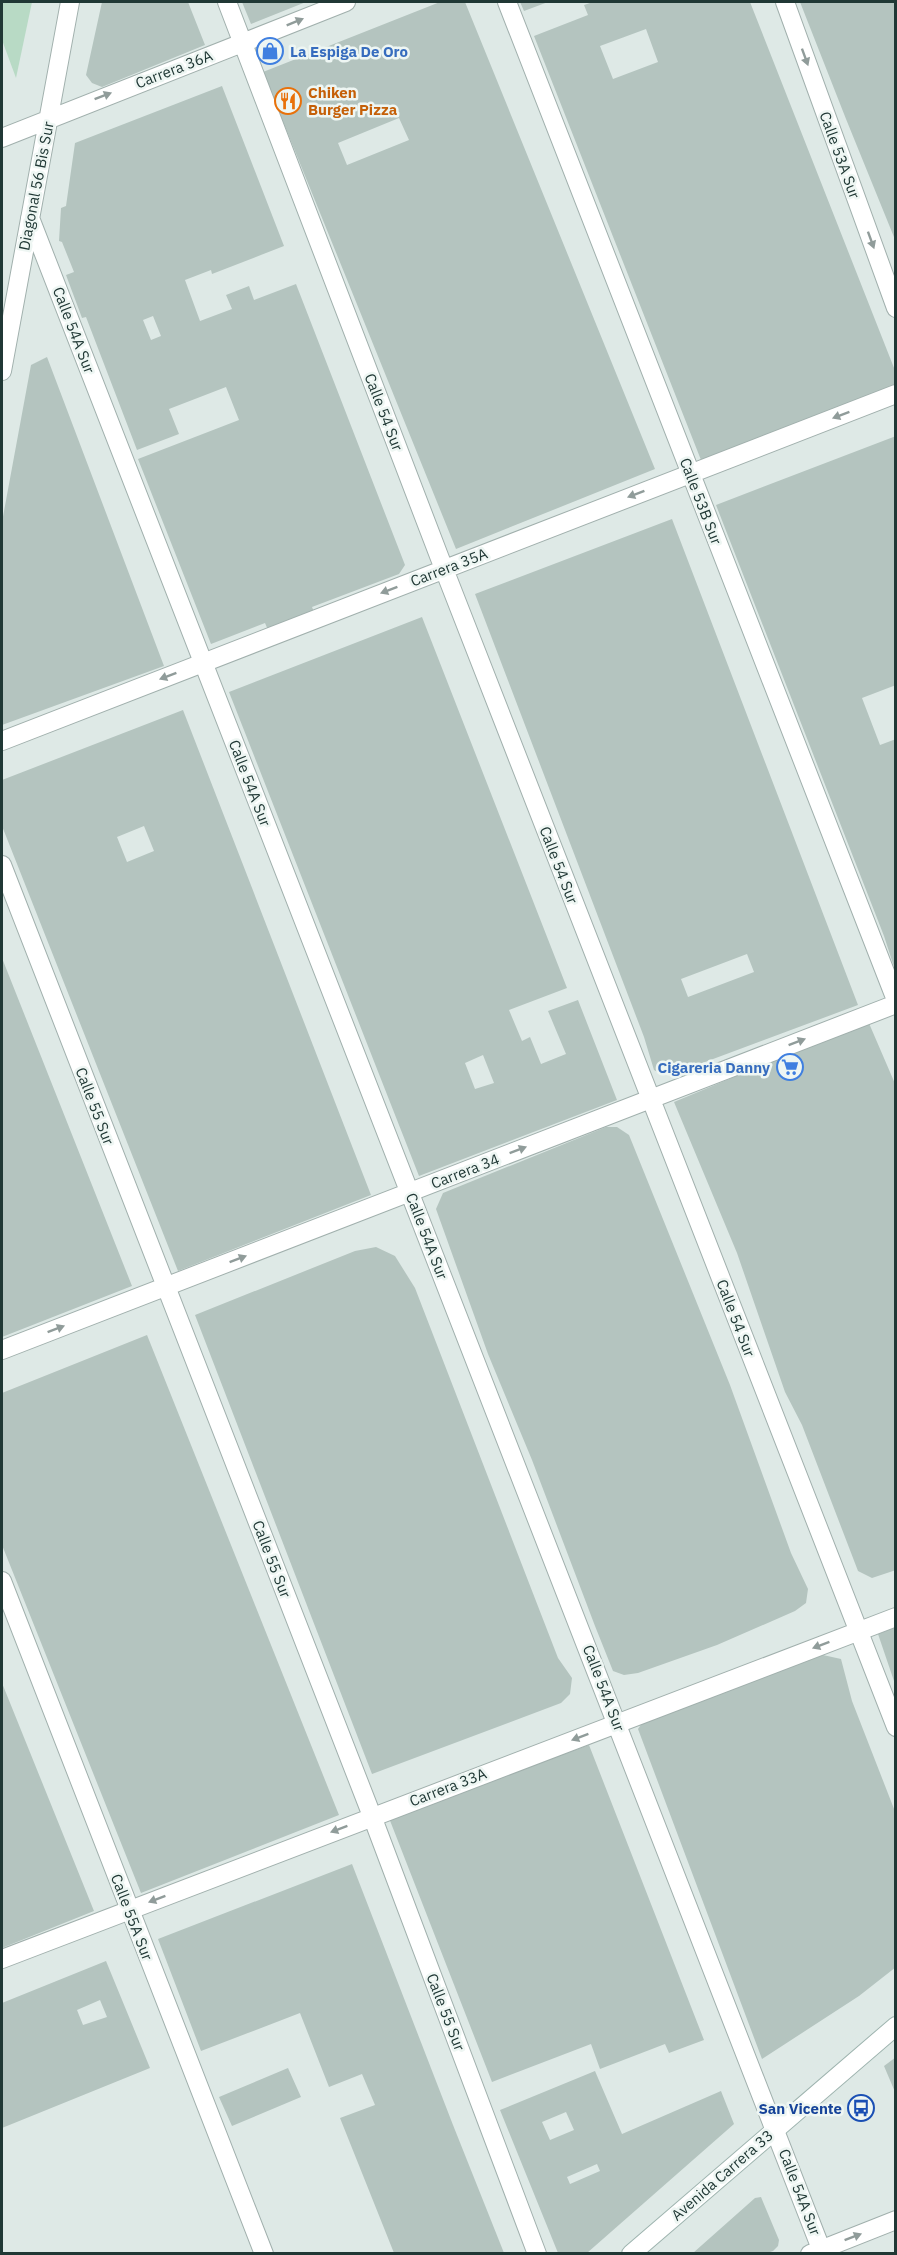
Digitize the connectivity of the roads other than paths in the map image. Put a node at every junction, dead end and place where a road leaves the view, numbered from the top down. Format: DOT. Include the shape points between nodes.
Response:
graph roads {
  1 [pos="70,2"];
  2 [pos="227,2"];
  3 [pos="346,2"];
  4 [pos="507,2"];
  5 [pos="785,2"];
  6 [pos="243,42"];
  7 [pos="49,117"];
  8 [pos="2,138"];
  9 [pos="30,218"];
  10 [pos="896,308"];
  11 [pos="2,371"];
  12 [pos="896,394"];
  13 [pos="690,473"];
  14 [pos="444,569"];
  15 [pos="203,663"];
  16 [pos="2,741"];
  17 [pos="2,866"];
  18 [pos="896,1002"];
  19 [pos="650,1099"];
  20 [pos="410,1192"];
  21 [pos="166,1287"];
  22 [pos="2,1350"];
  23 [pos="2,1581"];
  24 [pos="896,1617"];
  25 [pos="858,1631"];
  26 [pos="617,1723"];
  27 [pos="896,1727"];
  28 [pos="372,1816"];
  29 [pos="129,1910"];
  30 [pos="2,1959"];
  31 [pos="896,2026"];
  32 [pos="776,2129"];
  33 [pos="896,2220"];
  34 [pos="818,2252"];
  35 [pos="264,2253"];
  36 [pos="537,2253"];
  37 [pos="631,2253"];
  1 -- 7 [label="street, Diagonal 56 Bis Sur"];
  2 -- 6 [label="street, Calle 54 Sur"];
  6 -- 3 [label="street, Carrera 36A, one-way"];
  4 -- 13 [label="street, Calle 53B Sur"];
  5 -- 10 [label="street, Calle 53A Sur, one-way"];
  7 -- 6 [label="street, Carrera 36A, one-way"];
  6 -- 14 [label="street, Calle 54 Sur"];
  7 -- 8 [label="street, Carrera 36A"];
  7 -- 9 [label="street, Diagonal 56 Bis Sur"];
  9 -- 11 [label="street, Diagonal 56 Bis Sur"];
  9 -- 15 [label="street, Calle 54A Sur"];
  12 -- 13 [label="street, Carrera 35A, one-way"];
  13 -- 14 [label="street, Carrera 35A, one-way"];
  13 -- 18 [label="street, Calle 53B Sur"];
  14 -- 15 [label="street, Carrera 35A, one-way"];
  14 -- 19 [label="street, Calle 54 Sur"];
  15 -- 16 [label="street, Carrera 35A, one-way"];
  15 -- 20 [label="street, Calle 54A Sur"];
  17 -- 21 [label="street, Calle 55 Sur"];
  19 -- 18 [label="street, Carrera 34, one-way"];
  20 -- 19 [label="street, Carrera 34, one-way"];
  19 -- 25 [label="street, Calle 54 Sur"];
  21 -- 20 [label="street, Carrera 34, one-way"];
  20 -- 26 [label="street, Calle 54A Sur"];
  22 -- 21 [label="street, Carrera 34, one-way"];
  21 -- 28 [label="street, Calle 55 Sur"];
  23 -- 29 [label="street, Calle 55A Sur"];
  24 -- 25 [label="street, Carrera 33A"];
  25 -- 26 [label="street, Carrera 33A, one-way"];
  25 -- 27 [label="street, Calle 54 Sur"];
  26 -- 28 [label="street, Carrera 33A, one-way"];
  26 -- 32 [label="street, Calle 54A Sur"];
  28 -- 29 [label="street, Carrera 33A, one-way"];
  28 -- 36 [label="street, Calle 55 Sur"];
  29 -- 30 [label="street, Carrera 33A"];
  29 -- 35 [label="street, Calle 55A Sur"];
  31 -- 32 [label="street, Avenida Carrera 33"];
  32 -- 34 [label="street, Calle 54A Sur"];
  32 -- 37 [label="street, Avenida Carrera 33"];
  34 -- 33 [label="street, one-way"];
}
